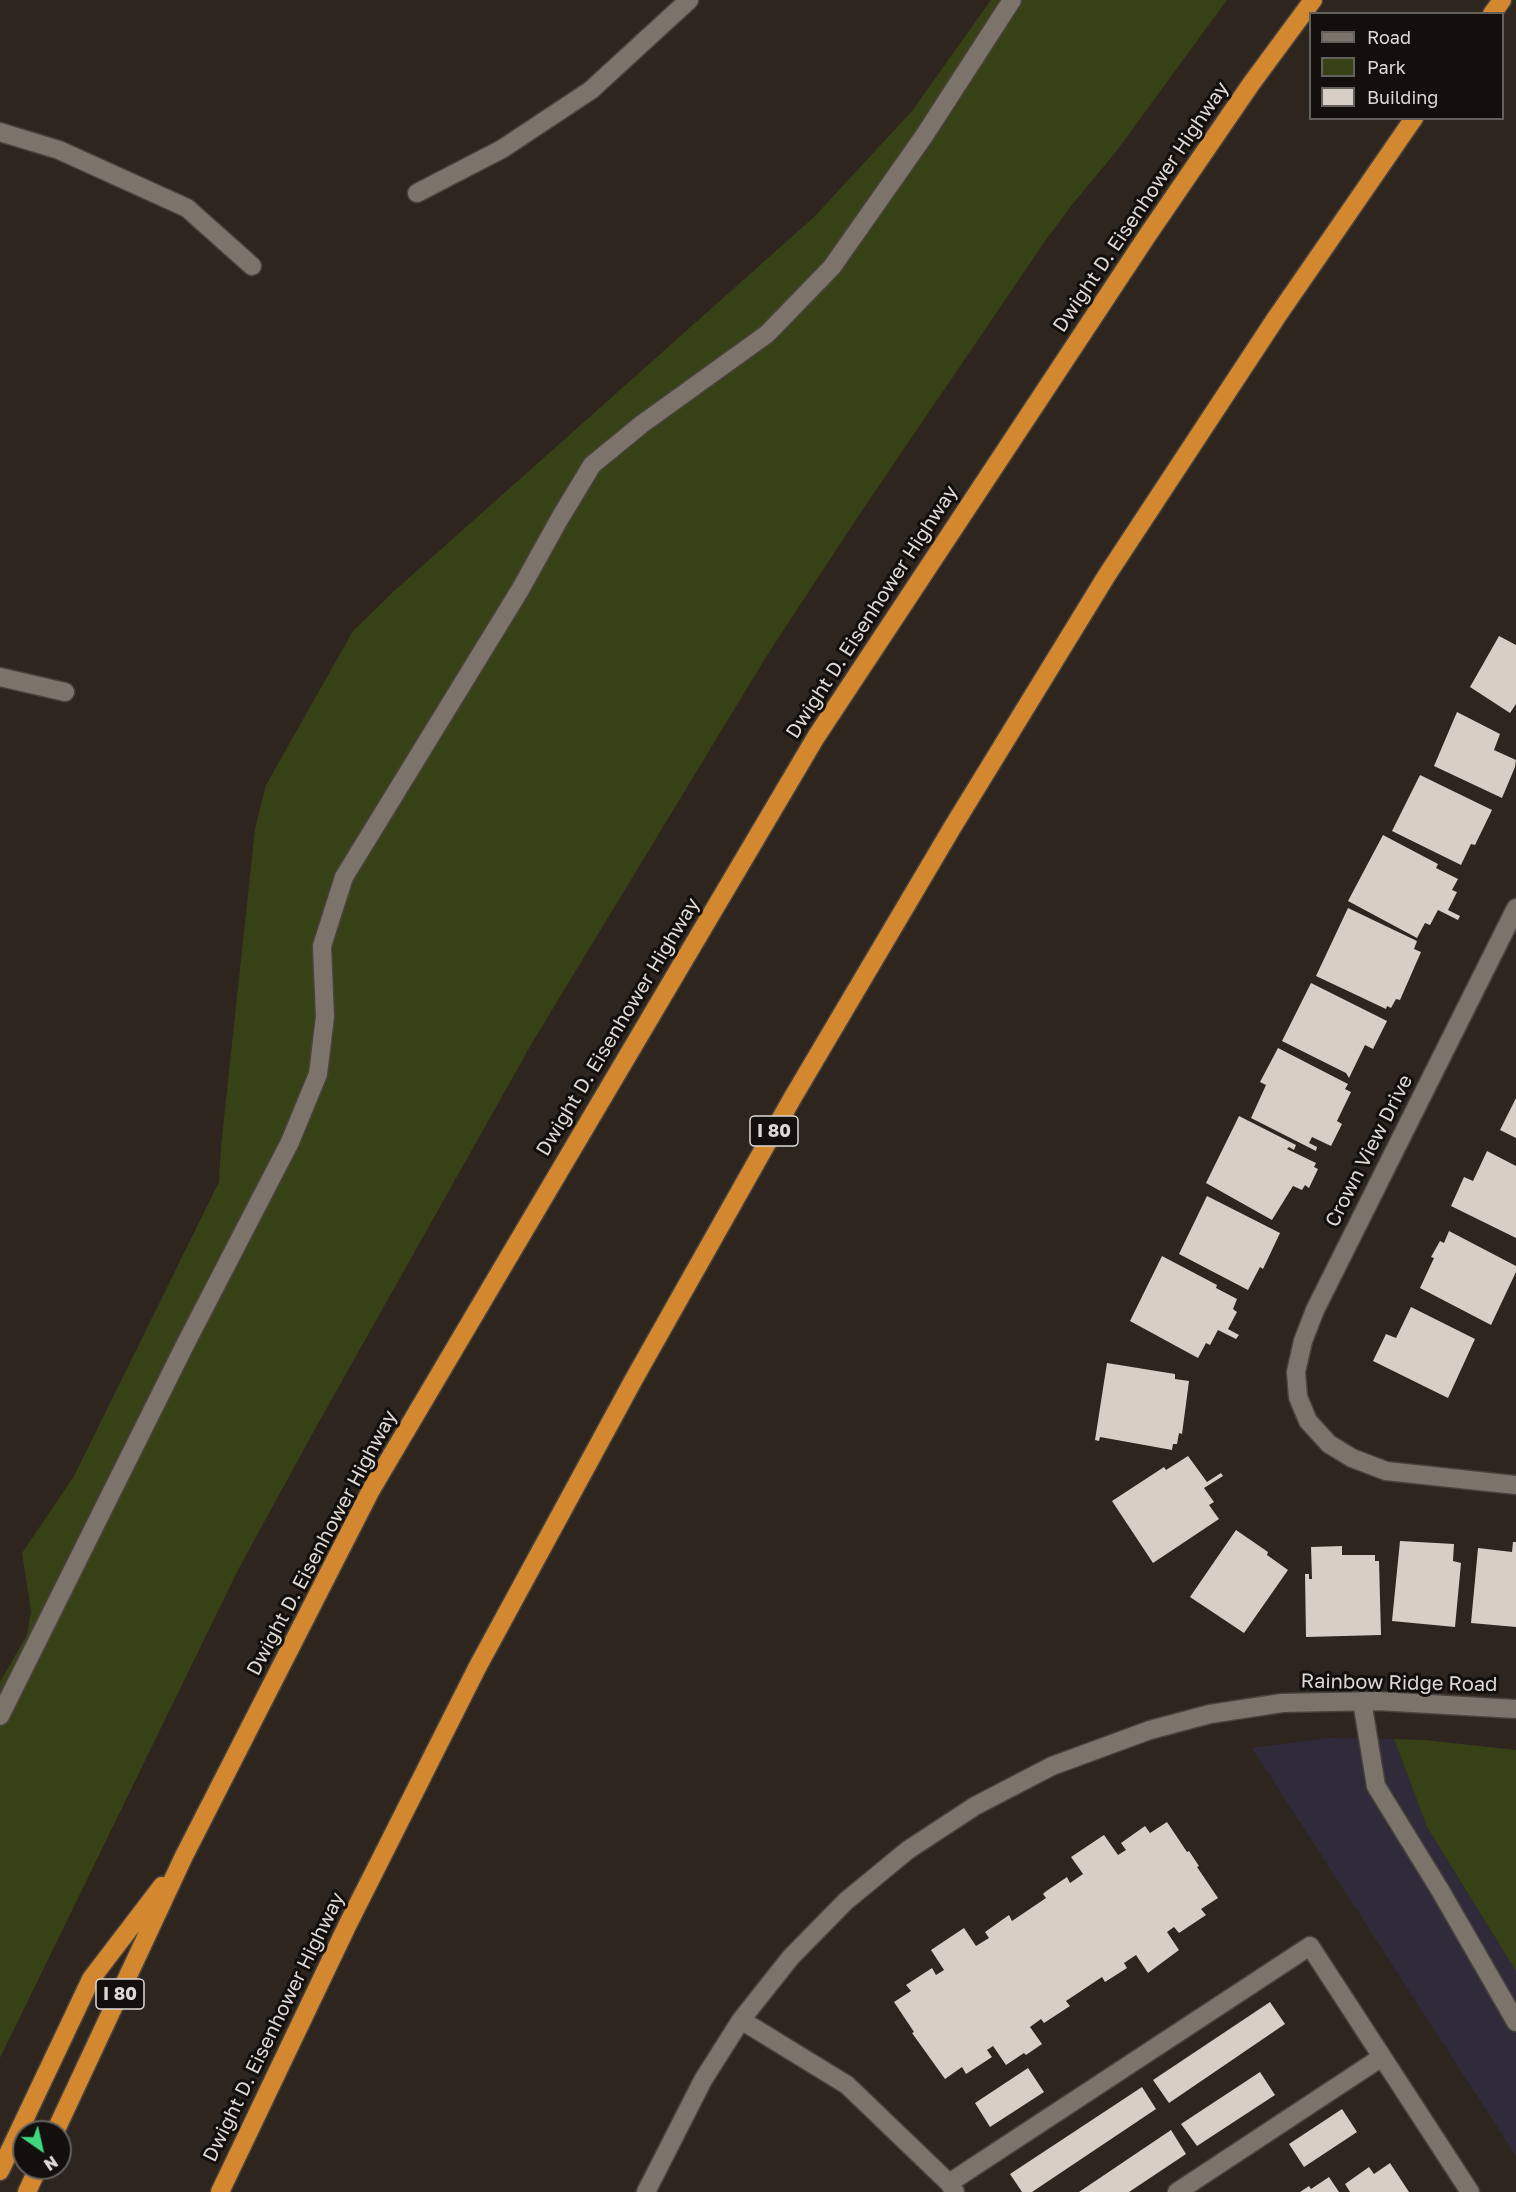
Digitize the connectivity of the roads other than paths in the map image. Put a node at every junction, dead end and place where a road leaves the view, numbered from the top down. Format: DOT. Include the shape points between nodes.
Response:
graph roads {
  1 [pos="688,0"];
  2 [pos="1012,0"];
  3 [pos="1313,0"];
  4 [pos="1413,120"];
  5 [pos="0,132"];
  6 [pos="417,193"];
  7 [pos="252,266"];
  8 [pos="0,677"];
  9 [pos="65,692"];
  10 [pos="1516,908"];
  11 [pos="1516,1485"];
  12 [pos="1362,1701"];
  13 [pos="1516,1709"];
  14 [pos="0,1716"];
  15 [pos="184,1856"];
  16 [pos="741,2020"];
  17 [pos="1516,2022"];
  18 [pos="1382,2057"];
  19 [pos="61,2120"];
  20 [pos="0,2171"];
  21 [pos="952,2187"];
  22 [pos="220,2192"];
  23 [pos="646,2192"];
  24 [pos="1177,2192"];
  25 [pos="1470,2192"];
  1 -- 6 [label="street" via="591,90 502,149"];
  2 -- 14 [label="street" via="924,136 832,267 767,334 592,465 344,877 322,946 325,1017 318,1074 290,1142"];
  3 -- 15 [label="highway, Dwight D. Eisenhower Highway / I 80" via="1147,236 816,737 371,1490"];
  4 -- 22 [label="highway, Dwight D. Eisenhower Highway / I 80" via="1276,318 1107,575 793,1097 478,1666 348,1924"];
  5 -- 7 [label="street" via="59,150 187,208"];
  8 -- 9 [label="street"];
  10 -- 11 [label="street, Crown View Drive" via="1315,1310 1296,1372 1299,1397 1308,1421 1329,1444 1352,1458 1386,1471"];
  12 -- 13 [label="street, Rainbow Ridge Road"];
  12 -- 16 [label="street, Rainbow Ridge Road" via="1282,1703 1210,1714 1150,1730 1052,1766 975,1806 908,1850 846,1901 791,1957"];
  12 -- 17 [label="street" via="1376,1786"];
  15 -- 19 [label="highway, Dwight D. Eisenhower Highway / I 80"];
  15 -- 20 [label="highway" via="91,1979"];
  16 -- 21 [label="street" via="847,2085"];
  16 -- 23 [label="street, Rainbow Ridge Road" via="703,2080"];
  18 -- 21 [label="street" via="1310,1946"];
  18 -- 24 [label="street"];
  18 -- 25 [label="street"];
}
